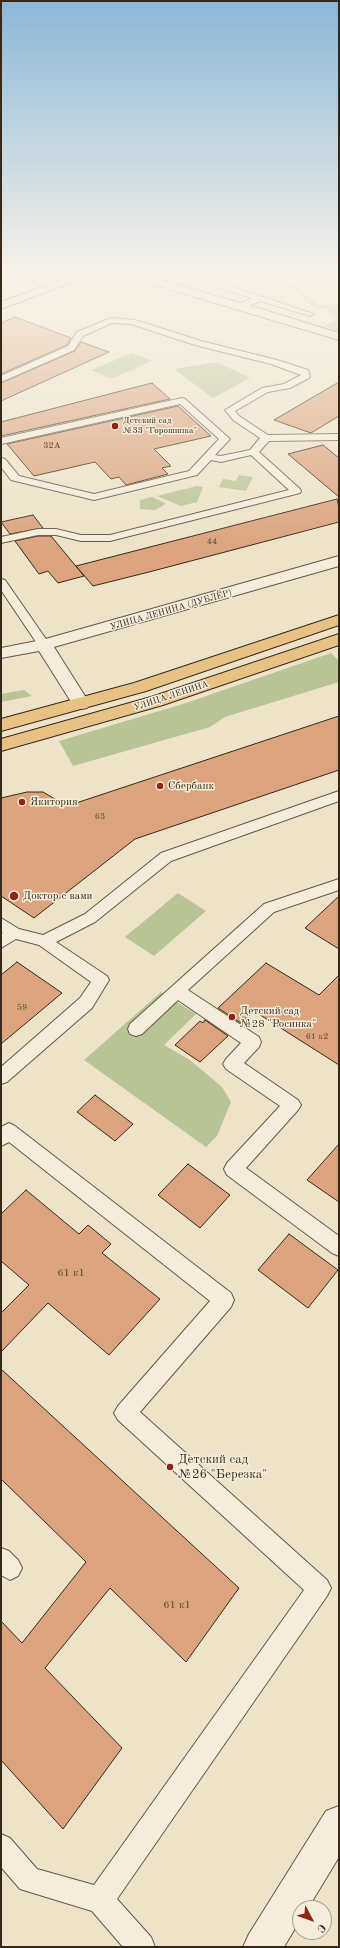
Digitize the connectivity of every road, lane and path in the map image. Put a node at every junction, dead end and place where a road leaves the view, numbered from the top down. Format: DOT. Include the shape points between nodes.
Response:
graph roads {
  1 [pos="26,368"];
  2 [pos="292,368"];
  3 [pos="1,379"];
  4 [pos="339,437"];
  5 [pos="266,438"];
  6 [pos="1,441"];
  7 [pos="253,452"];
  8 [pos="209,457"];
  9 [pos="1,461"];
  10 [pos="1,540"];
  11 [pos="339,561"];
  12 [pos="1,582"];
  13 [pos="339,620"];
  14 [pos="339,639"];
  15 [pos="44,645"];
  16 [pos="1,653"];
  17 [pos="82,704"];
  18 [pos="1,725"];
  19 [pos="1,746"];
  20 [pos="339,796"];
  21 [pos="339,884"];
  22 [pos="5,933"];
  23 [pos="44,941"];
  24 [pos="177,991"];
  25 [pos="136,1029"];
  26 [pos="1,1077"];
  27 [pos="1,1138"];
  28 [pos="339,1246"];
  29 [pos="339,1824"];
  30 [pos="1,1847"];
  31 [pos="100,1900"];
  32 [pos="141,1947"];
  33 [pos="262,1947"];
  1 -- 3 [label="lane"];
  2 -- 5 [label="lane" via="305,372 306,376 287,386 265,390 230,410 236,418"];
  4 -- 5 [label="lane"];
  5 -- 7 [label="lane"];
  6 -- 8 [label="lane" via="182,401 225,439"];
  7 -- 8 [label="lane" via="221,459"];
  7 -- 10 [label="lane" via="296,491 110,538 81,538 56,532 38,532"];
  8 -- 9 [label="lane" via="193,474 94,497 15,478"];
  11 -- 15 [label="street, УЛИЦА ЛЕНИНА (ДУБЛЁР)"];
  12 -- 15 [label="lane"];
  13 -- 17 [label="main road, УЛИЦА ЛЕНИНА"];
  14 -- 19 [label="main road, УЛИЦА ЛЕНИНА" via="157,701"];
  15 -- 16 [label="street, УЛИЦА ЛЕНИНА (ДУБЛЁР)"];
  15 -- 17 [label="street"];
  17 -- 18 [label="main road, УЛИЦА ЛЕНИНА"];
  20 -- 23 [label="lane" via="166,857 90,918"];
  21 -- 24 [label="lane" via="269,908"];
  22 -- 23 [label="lane"];
  23 -- 26 [label="lane" via="101,980 86,1003"];
  24 -- 25 [label="lane"];
  24 -- 28 [label="lane" via="253,1042 232,1064 292,1105 233,1169"];
  27 -- 31 [label="lane" via="9,1131 224,1300 125,1413 319,1588"];
  29 -- 33 [label="street"];
  30 -- 31 [label="lane" via="29,1880"];
  31 -- 32 [label="lane"];
}
